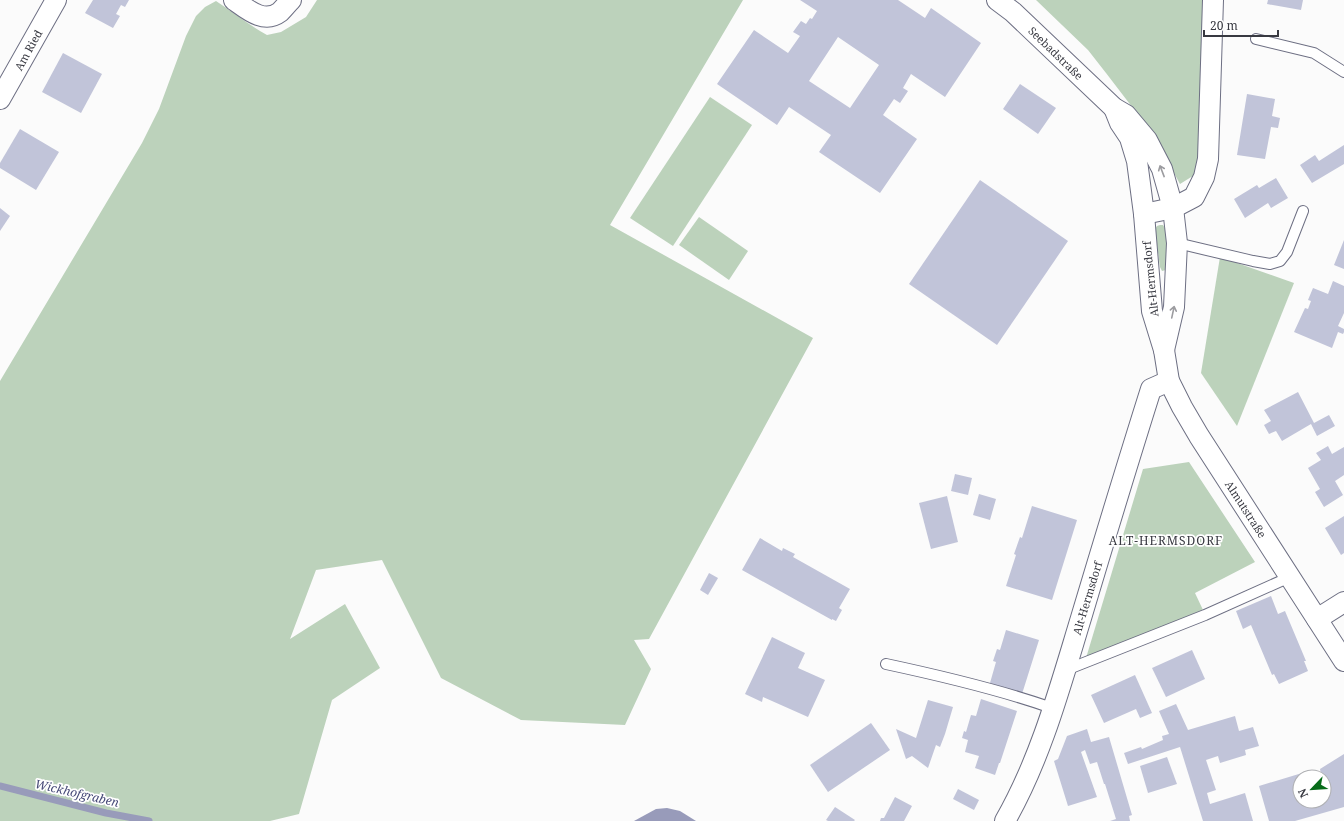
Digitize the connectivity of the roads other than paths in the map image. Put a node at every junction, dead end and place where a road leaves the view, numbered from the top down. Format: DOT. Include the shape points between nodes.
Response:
graph roads {
  1 [pos="56,0"];
  2 [pos="234,0"];
  3 [pos="291,0"];
  4 [pos="997,0"];
  5 [pos="1213,0"];
  6 [pos="1256,38"];
  7 [pos="1344,72"];
  8 [pos="0,99"];
  9 [pos="1114,108"];
  10 [pos="1173,208"];
  11 [pos="1302,212"];
  12 [pos="1144,214"];
  13 [pos="1177,243"];
  14 [pos="1164,350"];
  15 [pos="1170,381"];
  16 [pos="1290,577"];
  17 [pos="1344,602"];
  18 [pos="1317,619"];
  19 [pos="1344,661"];
  20 [pos="886,664"];
  21 [pos="1066,670"];
  22 [pos="1052,708"];
  23 [pos="1005,821"];
  1 -- 8 [label="street, Am Ried"];
  2 -- 3 [label="street" via="252,13 266,17 279,12"];
  4 -- 9 [label="street, Seebadstraße" via="1013,12"];
  5 -- 10 [label="street" via="1208,159 1204,177 1194,197"];
  6 -- 7 [label="lane" via="1314,53"];
  10 -- 9 [label="street, Seebadstraße, one-way" via="1162,169 1147,140 1126,115"];
  9 -- 12 [label="street, Seebadstraße" via="1130,138 1137,161"];
  10 -- 12 [label="street"];
  10 -- 13 [label="street, Alt-Hermsdorf"];
  11 -- 13 [label="lane" via="1288,252 1280,261 1270,264"];
  12 -- 14 [label="street, Alt-Hermsdorf" via="1152,311"];
  14 -- 13 [label="street, Alt-Hermsdorf, one-way" via="1174,307"];
  14 -- 15 [label="street, Almutstraße"];
  15 -- 16 [label="street, Almutstraße" via="1199,436"];
  15 -- 21 [label="street, Alt-Hermsdorf" via="1151,389"];
  16 -- 18 [label="street, Almutstraße"];
  16 -- 21 [label="lane" via="1205,615"];
  17 -- 18 [label="street"];
  18 -- 19 [label="street, Almutstraße"];
  20 -- 22 [label="lane" via="961,681"];
  21 -- 22 [label="street, Alt-Hermsdorf"];
  22 -- 23 [label="street, Alt-Hermsdorf" via="1036,756"];
}
